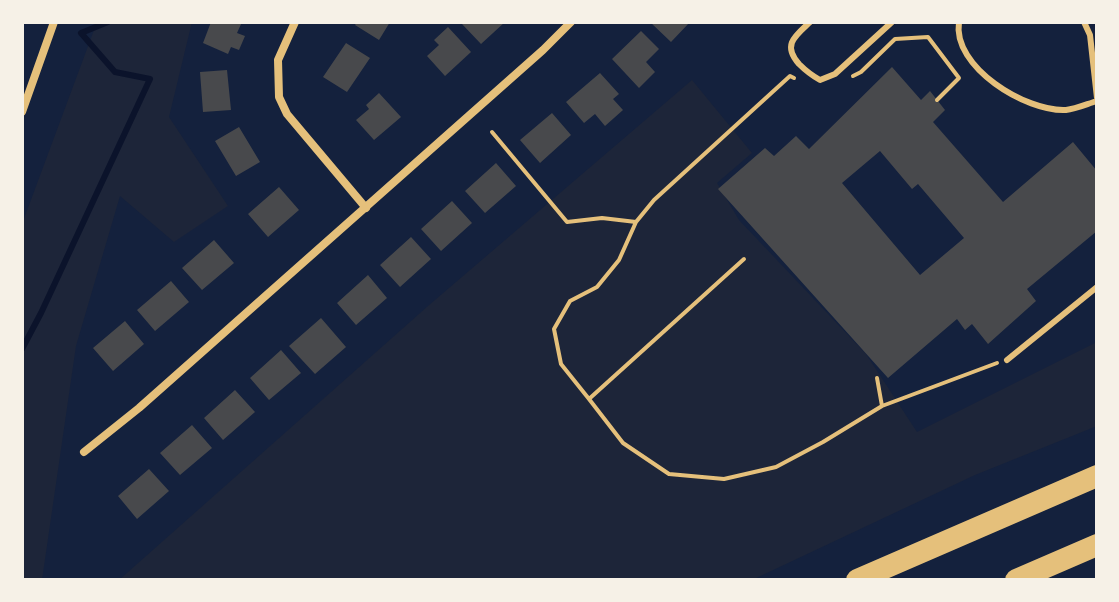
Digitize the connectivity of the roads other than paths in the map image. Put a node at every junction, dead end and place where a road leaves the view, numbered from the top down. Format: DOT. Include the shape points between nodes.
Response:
graph roads {
  1 [pos="54,22"];
  2 [pos="295,22"];
  3 [pos="571,22"];
  4 [pos="810,22"];
  5 [pos="892,22"];
  6 [pos="959,22"];
  7 [pos="1084,22"];
  8 [pos="1097,100"];
  9 [pos="22,112"];
  10 [pos="366,208"];
  11 [pos="1097,287"];
  12 [pos="1007,360"];
  13 [pos="84,452"];
  14 [pos="1097,476"];
  15 [pos="1097,545"];
  16 [pos="857,580"];
  17 [pos="1016,580"];
  1 -- 9 [label="street"];
  2 -- 10 [label="street" via="278,60 279,97 287,114"];
  3 -- 10 [label="street"];
  4 -- 5 [label="lane" via="791,44 792,55 820,80 835,74"];
  6 -- 8 [label="lane" via="966,52 997,87 1048,108 1068,110"];
  7 -- 8 [label="lane"];
  10 -- 13 [label="street"];
  11 -- 12 [label="lane"];
  14 -- 16 [label="highway"];
  15 -- 17 [label="highway"];
}
